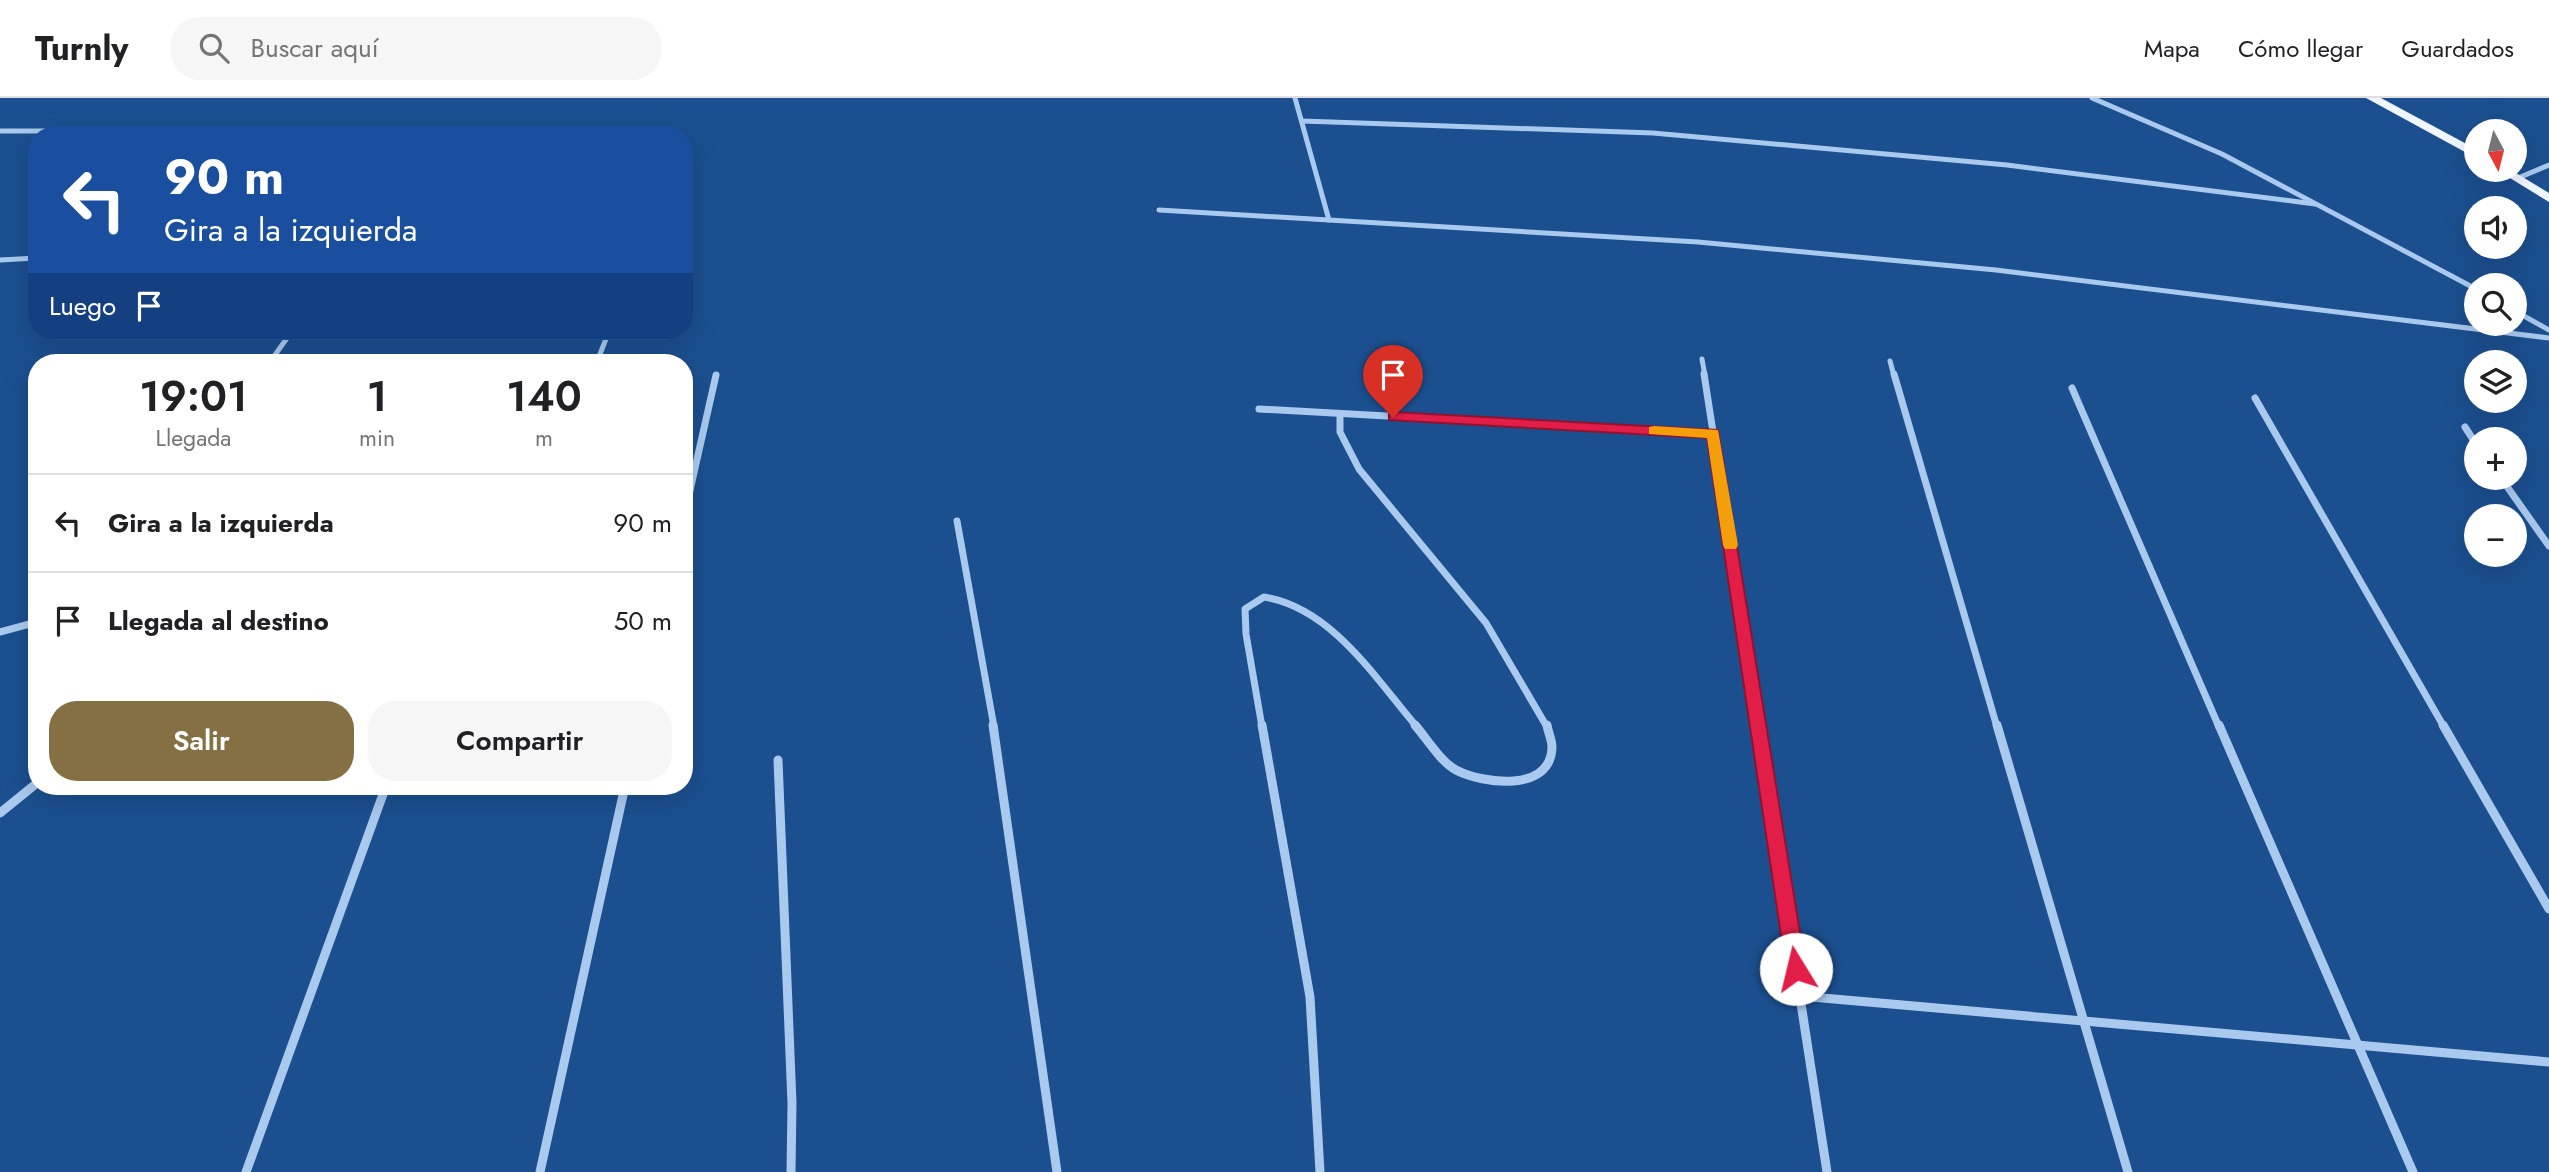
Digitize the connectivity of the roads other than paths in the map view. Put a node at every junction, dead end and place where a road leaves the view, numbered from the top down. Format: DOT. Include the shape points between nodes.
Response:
graph roads {
  1 [pos="1295,98"];
  2 [pos="2092,98"];
  3 [pos="2372,98"];
  4 [pos="1302,121"];
  5 [pos="0,131"];
  6 [pos="28,131"];
  7 [pos="2464,148"];
  8 [pos="2549,165"];
  9 [pos="2527,174"];
  10 [pos="2524,182"];
  11 [pos="2549,198"];
  12 [pos="2315,204"];
  13 [pos="1159,210"];
  14 [pos="1329,220"];
  15 [pos="28,258"];
  16 [pos="0,260"];
  17 [pos="2464,283"];
  18 [pos="2527,318"];
  19 [pos="2549,330"];
  20 [pos="2549,338"];
  21 [pos="1702,359"];
  22 [pos="1890,361"];
  23 [pos="716,375"];
  24 [pos="2072,388"];
  25 [pos="2255,398"];
  26 [pos="1259,410"];
  27 [pos="1340,414"];
  28 [pos="1713,434"];
  29 [pos="693,477"];
  30 [pos="2509,490"];
  31 [pos="957,522"];
  32 [pos="2549,546"];
  33 [pos="28,624"];
  34 [pos="0,632"];
  35 [pos="778,760"];
  36 [pos="28,790"];
  37 [pos="383,795"];
  38 [pos="623,795"];
  39 [pos="0,813"];
  40 [pos="2549,909"];
  41 [pos="1800,996"];
  42 [pos="2085,1021"];
  43 [pos="2358,1045"];
  44 [pos="2549,1062"];
  45 [pos="246,1172"];
  46 [pos="540,1172"];
  47 [pos="791,1172"];
  48 [pos="1057,1172"];
  49 [pos="1320,1172"];
  50 [pos="1827,1172"];
  51 [pos="2128,1172"];
  52 [pos="2413,1172"];
  1 -- 4 [label="street"];
  2 -- 12 [label="street" via="2222,154"];
  3 -- 7 [label="main road"];
  4 -- 12 [label="street" via="1654,133 2007,165"];
  4 -- 14 [label="street"];
  5 -- 6 [label="street"];
  8 -- 9 [label="street"];
  10 -- 11 [label="main road"];
  12 -- 17 [label="street"];
  13 -- 14 [label="street"];
  14 -- 20 [label="street" via="1698,242 1915,262"];
  15 -- 16 [label="street"];
  18 -- 19 [label="street"];
  21 -- 28 [label="street"];
  22 -- 42 [label="street"];
  23 -- 29 [label="street"];
  24 -- 43 [label="street"];
  25 -- 40 [label="street"];
  26 -- 27 [label="street"];
  27 -- 28 [label="street"];
  27 -- 49 [label="street" via="1340,432 1359,469 1486,623 1536,703 1552,748 1546,764 1530,778 1502,784 1453,769 1334,631 1282,600 1264,597 1245,608 1310,998"];
  28 -- 41 [label="street"];
  30 -- 32 [label="street"];
  31 -- 48 [label="street" via="1000,762"];
  33 -- 34 [label="street"];
  35 -- 47 [label="street"];
  36 -- 39 [label="street"];
  37 -- 45 [label="street"];
  38 -- 46 [label="street"];
  41 -- 42 [label="street"];
  41 -- 50 [label="street"];
  42 -- 43 [label="street"];
  42 -- 51 [label="street"];
  43 -- 44 [label="street"];
  43 -- 52 [label="street"];
}
